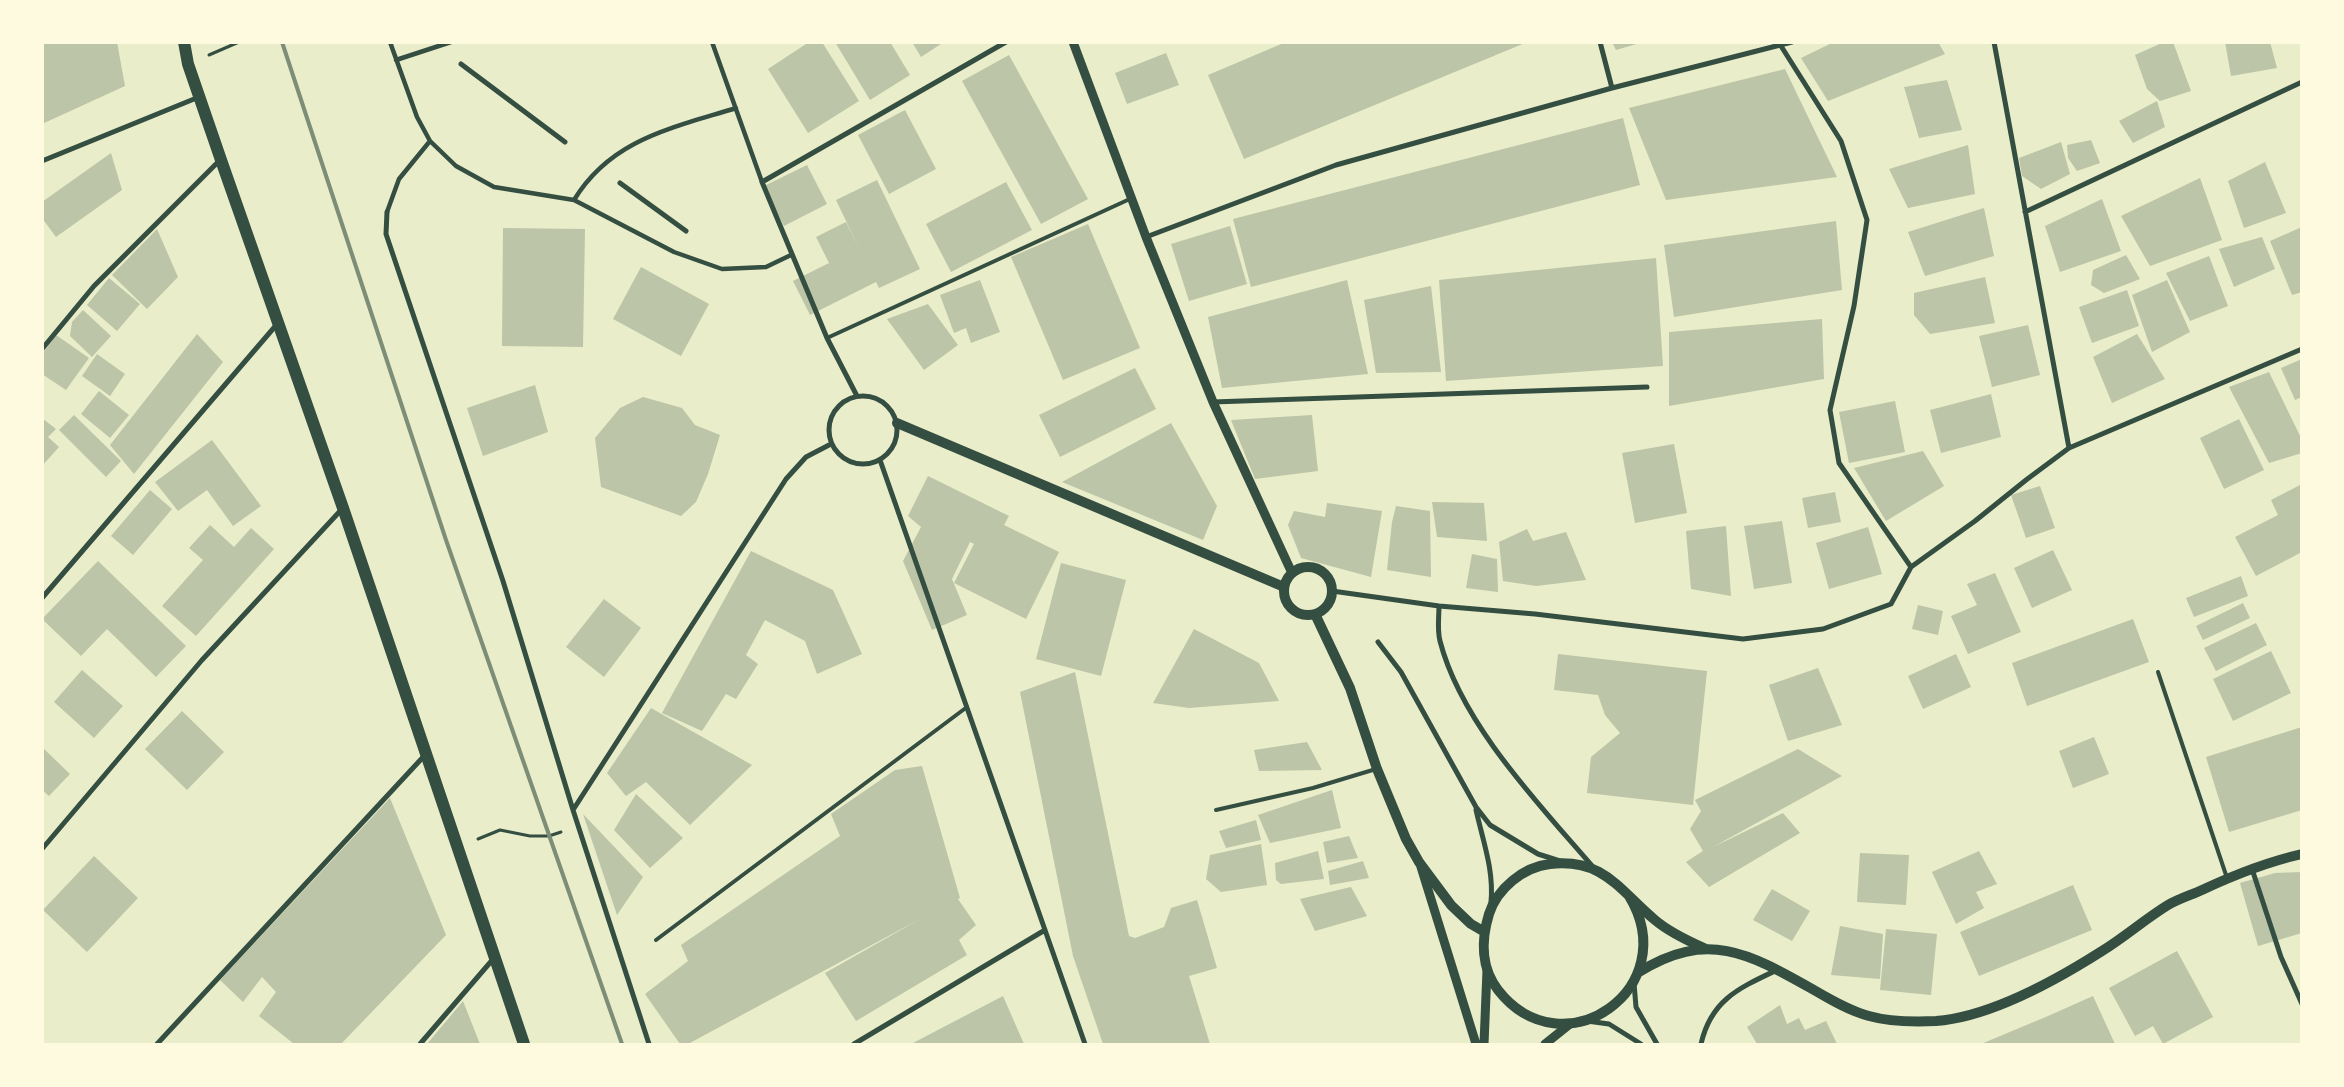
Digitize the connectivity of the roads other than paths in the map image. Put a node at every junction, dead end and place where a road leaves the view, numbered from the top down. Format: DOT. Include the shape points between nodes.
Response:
graph roads {
  1 [pos="184,42"];
  2 [pos="390,42"];
  3 [pos="451,42"];
  4 [pos="712,42"];
  5 [pos="1006,42"];
  6 [pos="1073,42"];
  7 [pos="1600,42"];
  8 [pos="1792,42"];
  9 [pos="1994,42"];
  10 [pos="1781,46"];
  11 [pos="396,60"];
  12 [pos="461,64"];
  13 [pos="2302,82"];
  14 [pos="1612,88"];
  15 [pos="199,96"];
  16 [pos="736,108"];
  17 [pos="430,141"];
  18 [pos="565,142"];
  19 [pos="221,160"];
  20 [pos="42,161"];
  21 [pos="620,182"];
  22 [pos="762,182"];
  23 [pos="1132,198"];
  24 [pos="574,200"];
  25 [pos="387,212"];
  26 [pos="2024,212"];
  27 [pos="686,231"];
  28 [pos="1146,237"];
  29 [pos="791,254"];
  30 [pos="278,323"];
  31 [pos="827,338"];
  32 [pos="42,349"];
  33 [pos="2302,349"];
  34 [pos="1647,387"];
  35 [pos="857,396"];
  36 [pos="1213,402"];
  37 [pos="897,423"];
  38 [pos="831,444"];
  39 [pos="2069,448"];
  40 [pos="880,460"];
  41 [pos="343,508"];
  42 [pos="1911,567"];
  43 [pos="1292,573"];
  44 [pos="1284,587"];
  45 [pos="1332,591"];
  46 [pos="42,598"];
  47 [pos="1438,606"];
  48 [pos="1315,614"];
  49 [pos="1378,642"];
  50 [pos="2158,672"];
  51 [pos="966,707"];
  52 [pos="425,755"];
  53 [pos="1377,769"];
  54 [pos="1476,807"];
  55 [pos="573,810"];
  56 [pos="1216,810"];
  57 [pos="42,848"];
  58 [pos="2302,854"];
  59 [pos="1419,862"];
  60 [pos="1565,862"];
  61 [pos="1595,869"];
  62 [pos="2252,869"];
  63 [pos="2227,878"];
  64 [pos="1629,896"];
  65 [pos="1491,907"];
  66 [pos="1045,930"];
  67 [pos="1483,931"];
  68 [pos="656,940"];
  69 [pos="1705,948"];
  70 [pos="495,958"];
  71 [pos="1487,970"];
  72 [pos="1777,970"];
  73 [pos="1639,972"];
  74 [pos="1634,983"];
  75 [pos="2302,1004"];
  76 [pos="1587,1020"];
  77 [pos="1570,1024"];
  78 [pos="157,1044"];
  79 [pos="420,1044"];
  80 [pos="524,1044"];
  81 [pos="650,1044"];
  82 [pos="854,1044"];
  83 [pos="1086,1044"];
  84 [pos="1476,1044"];
  85 [pos="1484,1044"];
  86 [pos="1545,1044"];
  87 [pos="1641,1044"];
  88 [pos="1657,1044"];
  89 [pos="1701,1044"];
  1 -- 15 [label="main road"];
  2 -- 11 [label="street"];
  3 -- 11 [label="street"];
  4 -- 16 [label="street"];
  5 -- 22 [label="street"];
  6 -- 23 [label="street"];
  7 -- 14 [label="street"];
  8 -- 10 [label="street"];
  9 -- 26 [label="street"];
  10 -- 14 [label="street"];
  10 -- 42 [label="street" via="1841,141 1866,220 1854,306 1830,410 1839,463"];
  11 -- 17 [label="street" via="417,117"];
  12 -- 18 [label="street"];
  13 -- 26 [label="street"];
  14 -- 28 [label="street" via="1336,165"];
  15 -- 19 [label="main road"];
  15 -- 20 [label="street"];
  16 -- 22 [label="street"];
  16 -- 24 [label="street" via="649,136 610,157 584,183"];
  17 -- 24 [label="street" via="456,166 494,187"];
  17 -- 25 [label="street" via="399,179"];
  19 -- 30 [label="main road"];
  19 -- 32 [label="street" via="94,286"];
  21 -- 27 [label="street"];
  22 -- 29 [label="street"];
  23 -- 28 [label="street"];
  23 -- 31 [label="lane"];
  24 -- 29 [label="street" via="674,252 722,269 766,267"];
  25 -- 55 [label="street" via="386,234 503,580"];
  26 -- 39 [label="street"];
  28 -- 36 [label="street"];
  29 -- 31 [label="street"];
  30 -- 41 [label="main road"];
  30 -- 46 [label="street"];
  31 -- 35 [label="street"];
  33 -- 39 [label="street"];
  34 -- 36 [label="street"];
  35 -- 37 [label="street" via="882,402"];
  35 -- 38 [label="street" via="843,402 832,414 828,429"];
  36 -- 43 [label="street"];
  37 -- 40 [label="street" via="894,445"];
  37 -- 44 [label="main road"];
  38 -- 40 [label="street" via="847,461 869,464"];
  38 -- 55 [label="street" via="806,457 786,479"];
  39 -- 42 [label="street" via="1975,522"];
  40 -- 51 [label="street"];
  41 -- 52 [label="main road"];
  41 -- 57 [label="street" via="202,660"];
  42 -- 47 [label="street" via="1892,604 1823,629 1743,639"];
  43 -- 44 [label="main road"];
  43 -- 45 [label="main road" via="1299,568 1314,567 1328,576"];
  44 -- 48 [label="main road" via="1293,609 1307,615"];
  45 -- 47 [label="street"];
  45 -- 48 [label="main road" via="1328,605"];
  47 -- 61 [label="street" via="1439,638 1450,671 1468,706 1535,800"];
  48 -- 53 [label="main road" via="1350,688"];
  49 -- 54 [label="street" via="1401,672"];
  50 -- 63 [label="lane"];
  51 -- 66 [label="street"];
  51 -- 68 [label="lane"];
  52 -- 70 [label="main road"];
  52 -- 78 [label="street"];
  53 -- 56 [label="lane" via="1313,788"];
  53 -- 59 [label="main road"];
  54 -- 60 [label="street" via="1490,825 1516,842 1538,854"];
  54 -- 65 [label="street" via="1493,884"];
  55 -- 81 [label="street"];
  58 -- 62 [label="main road"];
  59 -- 67 [label="main road" via="1452,905"];
  59 -- 84 [label="street"];
  60 -- 61 [label="main road"];
  60 -- 65 [label="main road" via="1542,865 1521,874 1503,889"];
  61 -- 64 [label="main road" via="1614,880"];
  62 -- 63 [label="main road"];
  62 -- 75 [label="street" via="2281,956"];
  63 -- 72 [label="main road" via="2168,905 2102,951 2025,994 1978,1013 1938,1021 1902,1021 1868,1016 1830,1000"];
  64 -- 69 [label="main road" via="1656,921 1678,936"];
  64 -- 73 [label="main road" via="1644,933"];
  65 -- 67 [label="main road"];
  66 -- 82 [label="street"];
  66 -- 83 [label="street"];
  67 -- 71 [label="main road"];
  69 -- 72 [label="main road" via="1730,951"];
  69 -- 73 [label="main road" via="1676,953"];
  70 -- 79 [label="street"];
  70 -- 80 [label="main road"];
  71 -- 77 [label="main road" via="1500,992 1519,1011 1535,1019"];
  71 -- 85 [label="street"];
  72 -- 89 [label="street" via="1740,987 1722,1001 1708,1020"];
  73 -- 74 [label="main road"];
  74 -- 76 [label="main road" via="1622,1000"];
  74 -- 88 [label="street" via="1636,1007"];
  76 -- 77 [label="main road"];
  76 -- 87 [label="street" via="1609,1024"];
  77 -- 86 [label="street"];
}
